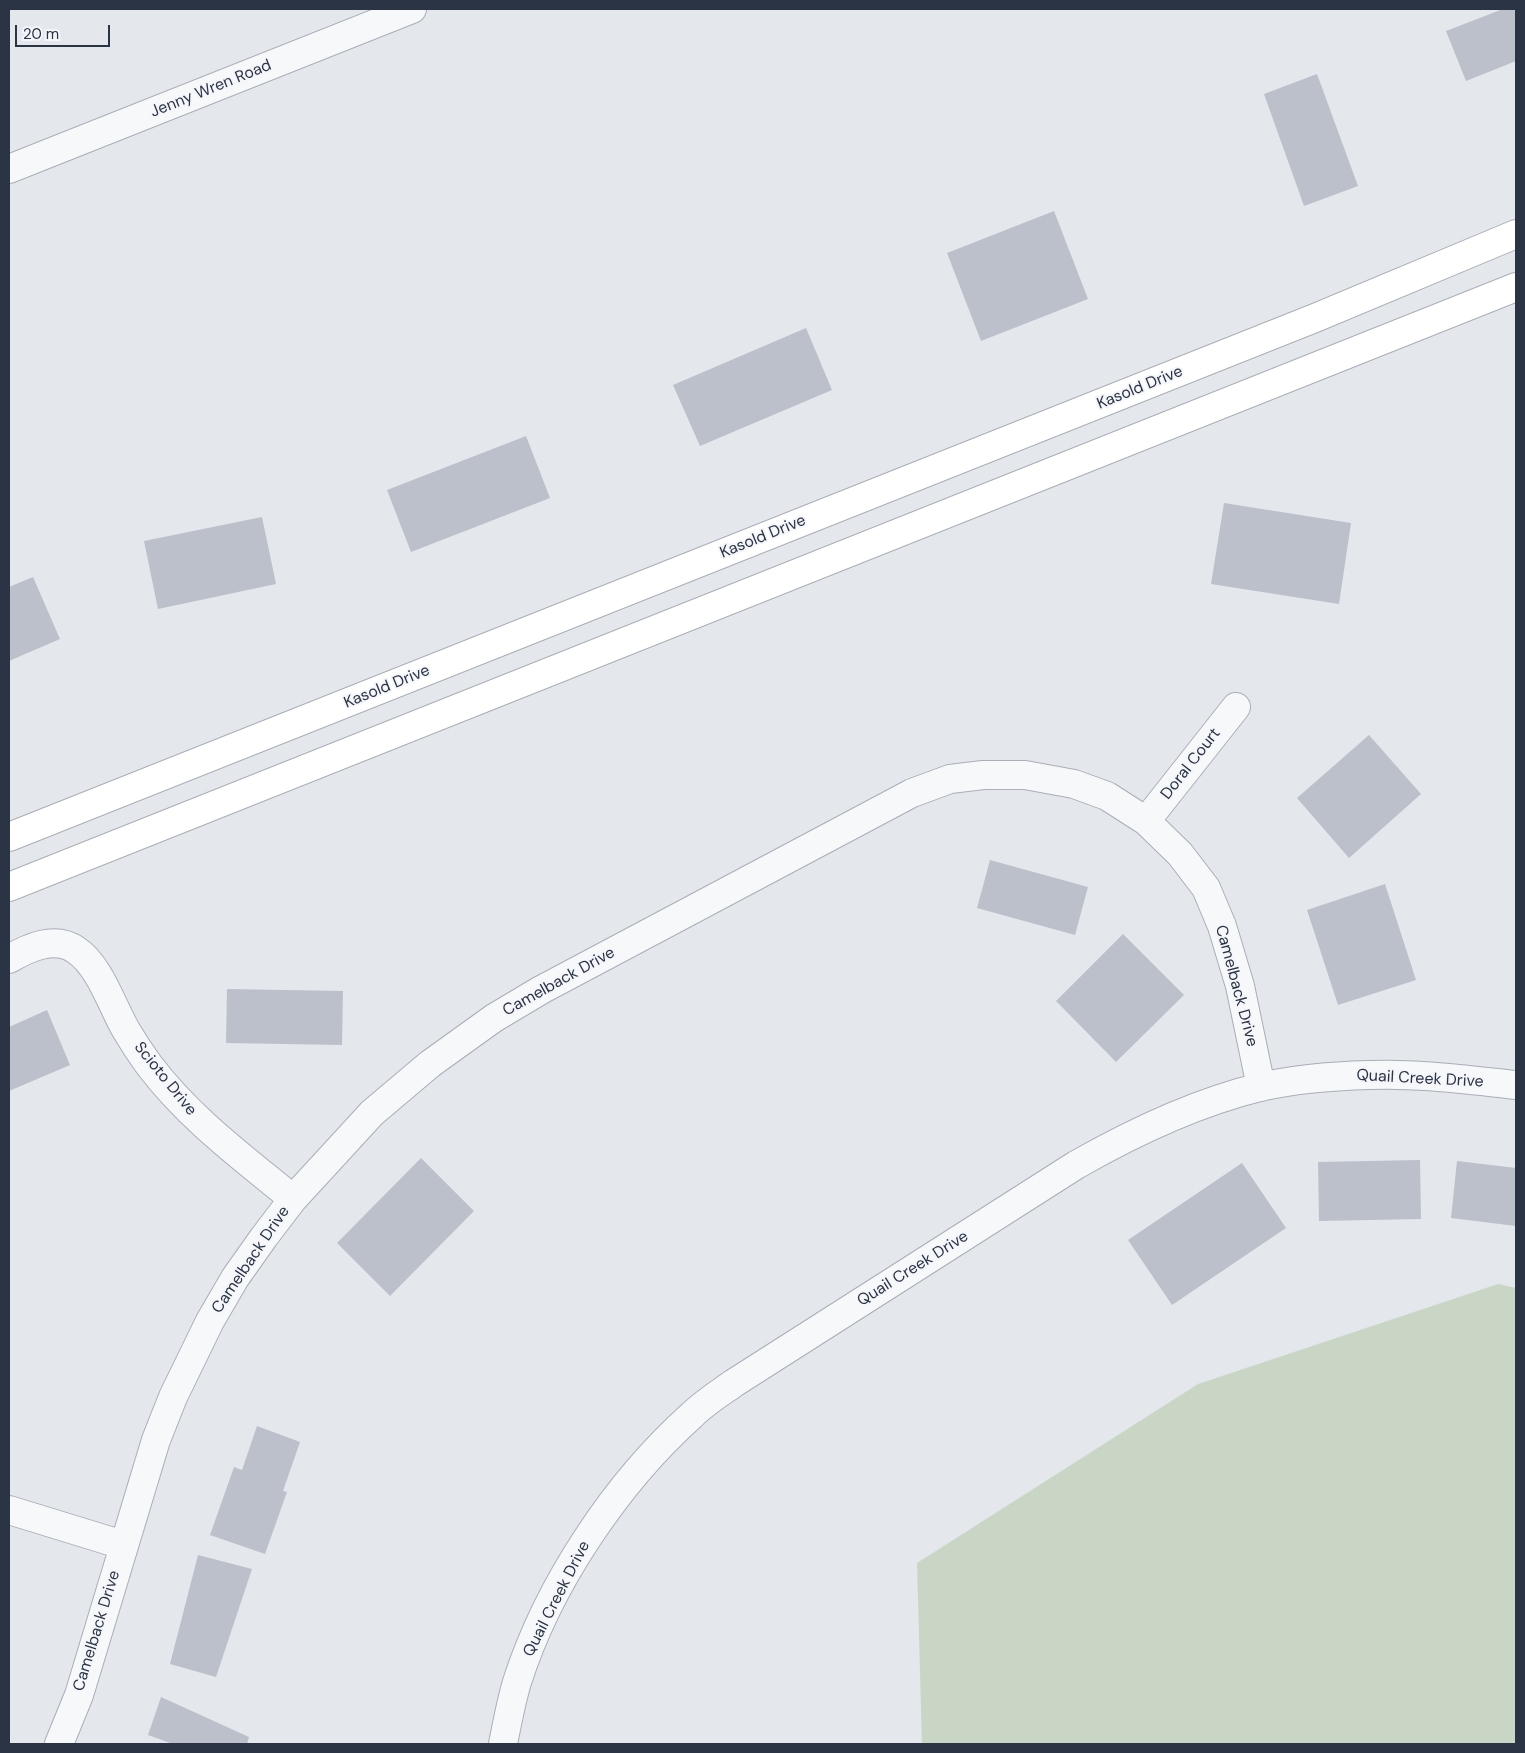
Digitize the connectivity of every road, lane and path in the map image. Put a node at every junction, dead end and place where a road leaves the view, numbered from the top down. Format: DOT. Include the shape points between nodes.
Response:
graph roads {
  1 [pos="412,9"];
  2 [pos="9,169"];
  3 [pos="1516,234"];
  4 [pos="1516,287"];
  5 [pos="1236,707"];
  6 [pos="1146,821"];
  7 [pos="9,837"];
  8 [pos="9,887"];
  9 [pos="9,959"];
  10 [pos="1516,1085"];
  11 [pos="1261,1087"];
  12 [pos="293,1199"];
  13 [pos="9,1510"];
  14 [pos="123,1545"];
  15 [pos="59,1744"];
  16 [pos="502,1744"];
  1 -- 2 [label="street, Jenny Wren Road"];
  3 -- 7 [label="main road, Kasold Drive" via="1306,322"];
  4 -- 8 [label="main road"];
  5 -- 6 [label="street, Doral Court"];
  6 -- 11 [label="street, Camelback Drive" via="1180,854 1206,888 1222,926 1240,986"];
  6 -- 12 [label="street, Camelback Drive" via="1107,796 1074,784 1025,775 950,779 912,793 494,1018 430,1064 372,1113"];
  9 -- 12 [label="street, Scioto Drive" via="40,944 60,944 76,950 91,965 126,1030 174,1096"];
  10 -- 11 [label="street, Quail Creek Drive" via="1438,1077 1370,1075"];
  11 -- 16 [label="street, Quail Creek Drive" via="1160,1122 1076,1165 734,1383 692,1414 625,1487 594,1527 563,1580 539,1626 517,1682"];
  12 -- 14 [label="street, Camelback Drive" via="235,1278 210,1321 156,1440"];
  13 -- 14 [label="street"];
  14 -- 15 [label="street, Camelback Drive" via="79,1695"];
}
